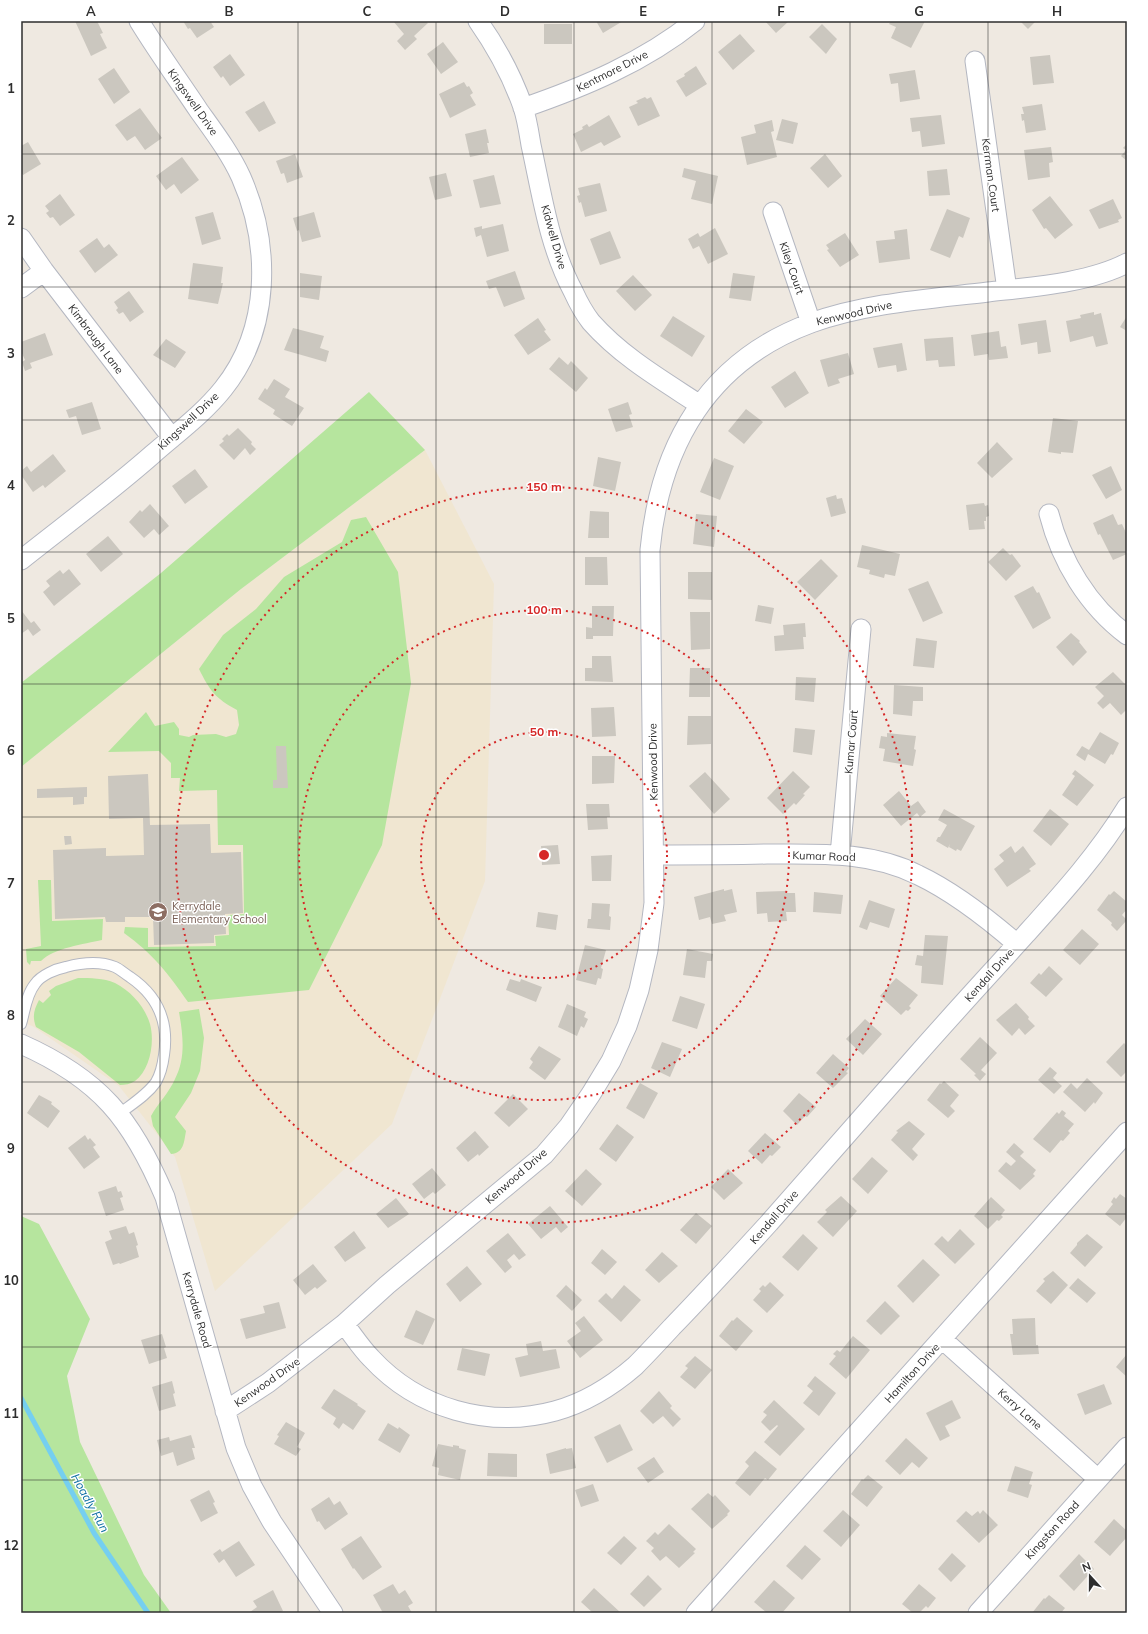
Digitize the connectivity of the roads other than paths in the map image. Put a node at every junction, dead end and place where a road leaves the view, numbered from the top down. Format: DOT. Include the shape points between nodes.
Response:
graph roads {
  1 [pos="139,21"];
  2 [pos="478,21"];
  3 [pos="695,21"];
  4 [pos="975,61"];
  5 [pos="523,108"];
  6 [pos="773,212"];
  7 [pos="21,238"];
  8 [pos="1127,263"];
  9 [pos="44,271"];
  10 [pos="21,288"];
  11 [pos="1007,290"];
  12 [pos="811,323"];
  13 [pos="700,405"];
  14 [pos="172,438"];
  15 [pos="1049,514"];
  16 [pos="21,560"];
  17 [pos="861,629"];
  18 [pos="1127,635"];
  19 [pos="1127,807"];
  20 [pos="654,855"];
  21 [pos="840,855"];
  22 [pos="1017,944"];
  23 [pos="21,1024"];
  24 [pos="21,1044"];
  25 [pos="120,1114"];
  26 [pos="1127,1132"];
  27 [pos="344,1324"];
  28 [pos="942,1339"];
  29 [pos="226,1411"];
  30 [pos="1127,1447"];
  31 [pos="1098,1479"];
  32 [pos="333,1613"];
  33 [pos="696,1613"];
  34 [pos="978,1613"];
  1 -- 14 [label="street, Kingswell Drive" via="226,150 240,177 251,206 258,236 261,267 258,316 250,342 238,366 210,405"];
  2 -- 5 [label="street, Kidwell Drive" via="511,76"];
  3 -- 5 [label="street, Kentmore Drive" via="649,53 609,75"];
  4 -- 11 [label="street, Kerrman Court"];
  5 -- 13 [label="street, Kidwell Drive" via="554,245 565,276 580,305 614,345 639,366"];
  6 -- 12 [label="street, Kiley Court"];
  7 -- 9 [label="street, Kimbrough Lane"];
  8 -- 11 [label="street, Kenwood Drive" via="1088,278"];
  9 -- 10 [label="street"];
  9 -- 14 [label="street, Kimbrough Lane"];
  11 -- 12 [label="street, Kenwood Drive" via="898,303"];
  12 -- 13 [label="street, Kenwood Drive" via="755,352 711,389"];
  13 -- 20 [label="street, Kenwood Drive" via="672,456 659,492 650,550"];
  14 -- 16 [label="street, Kingswell Drive"];
  15 -- 18 [label="street" via="1063,554 1077,580 1095,604"];
  17 -- 21 [label="street, Kumar Court"];
  19 -- 22 [label="street, Kendall Drive" via="1087,863"];
  20 -- 21 [label="street, Kumar Road"];
  20 -- 27 [label="street, Kenwood Drive" via="654,903 648,950 639,990 627,1026 611,1061 591,1094 569,1126 544,1155 387,1285"];
  21 -- 22 [label="street, Kumar Road" via="867,858 918,875 957,898"];
  22 -- 27 [label="street, Kendall Drive" via="723,1275 634,1366 586,1400 556,1411 525,1417 498,1418 461,1413 434,1402 394,1378 372,1359"];
  23 -- 25 [label="lane" via="35,984 58,969 91,963 114,967 151,995 163,1019 166,1040 163,1062 156,1081 144,1095"];
  24 -- 25 [label="street, Kerrydale Road" via="68,1068 88,1083"];
  25 -- 29 [label="street, Kerrydale Road" via="152,1166 165,1197"];
  26 -- 28 [label="street, Hamilton Drive"];
  27 -- 29 [label="street, Kenwood Drive" via="268,1383"];
  28 -- 31 [label="street, Kerry Lane"];
  28 -- 33 [label="street, Hamilton Drive"];
  29 -- 32 [label="street, Kerrydale Road" via="236,1448 256,1492 272,1522"];
  30 -- 31 [label="street, Kingston Road"];
  31 -- 34 [label="street, Kingston Road"];
}
